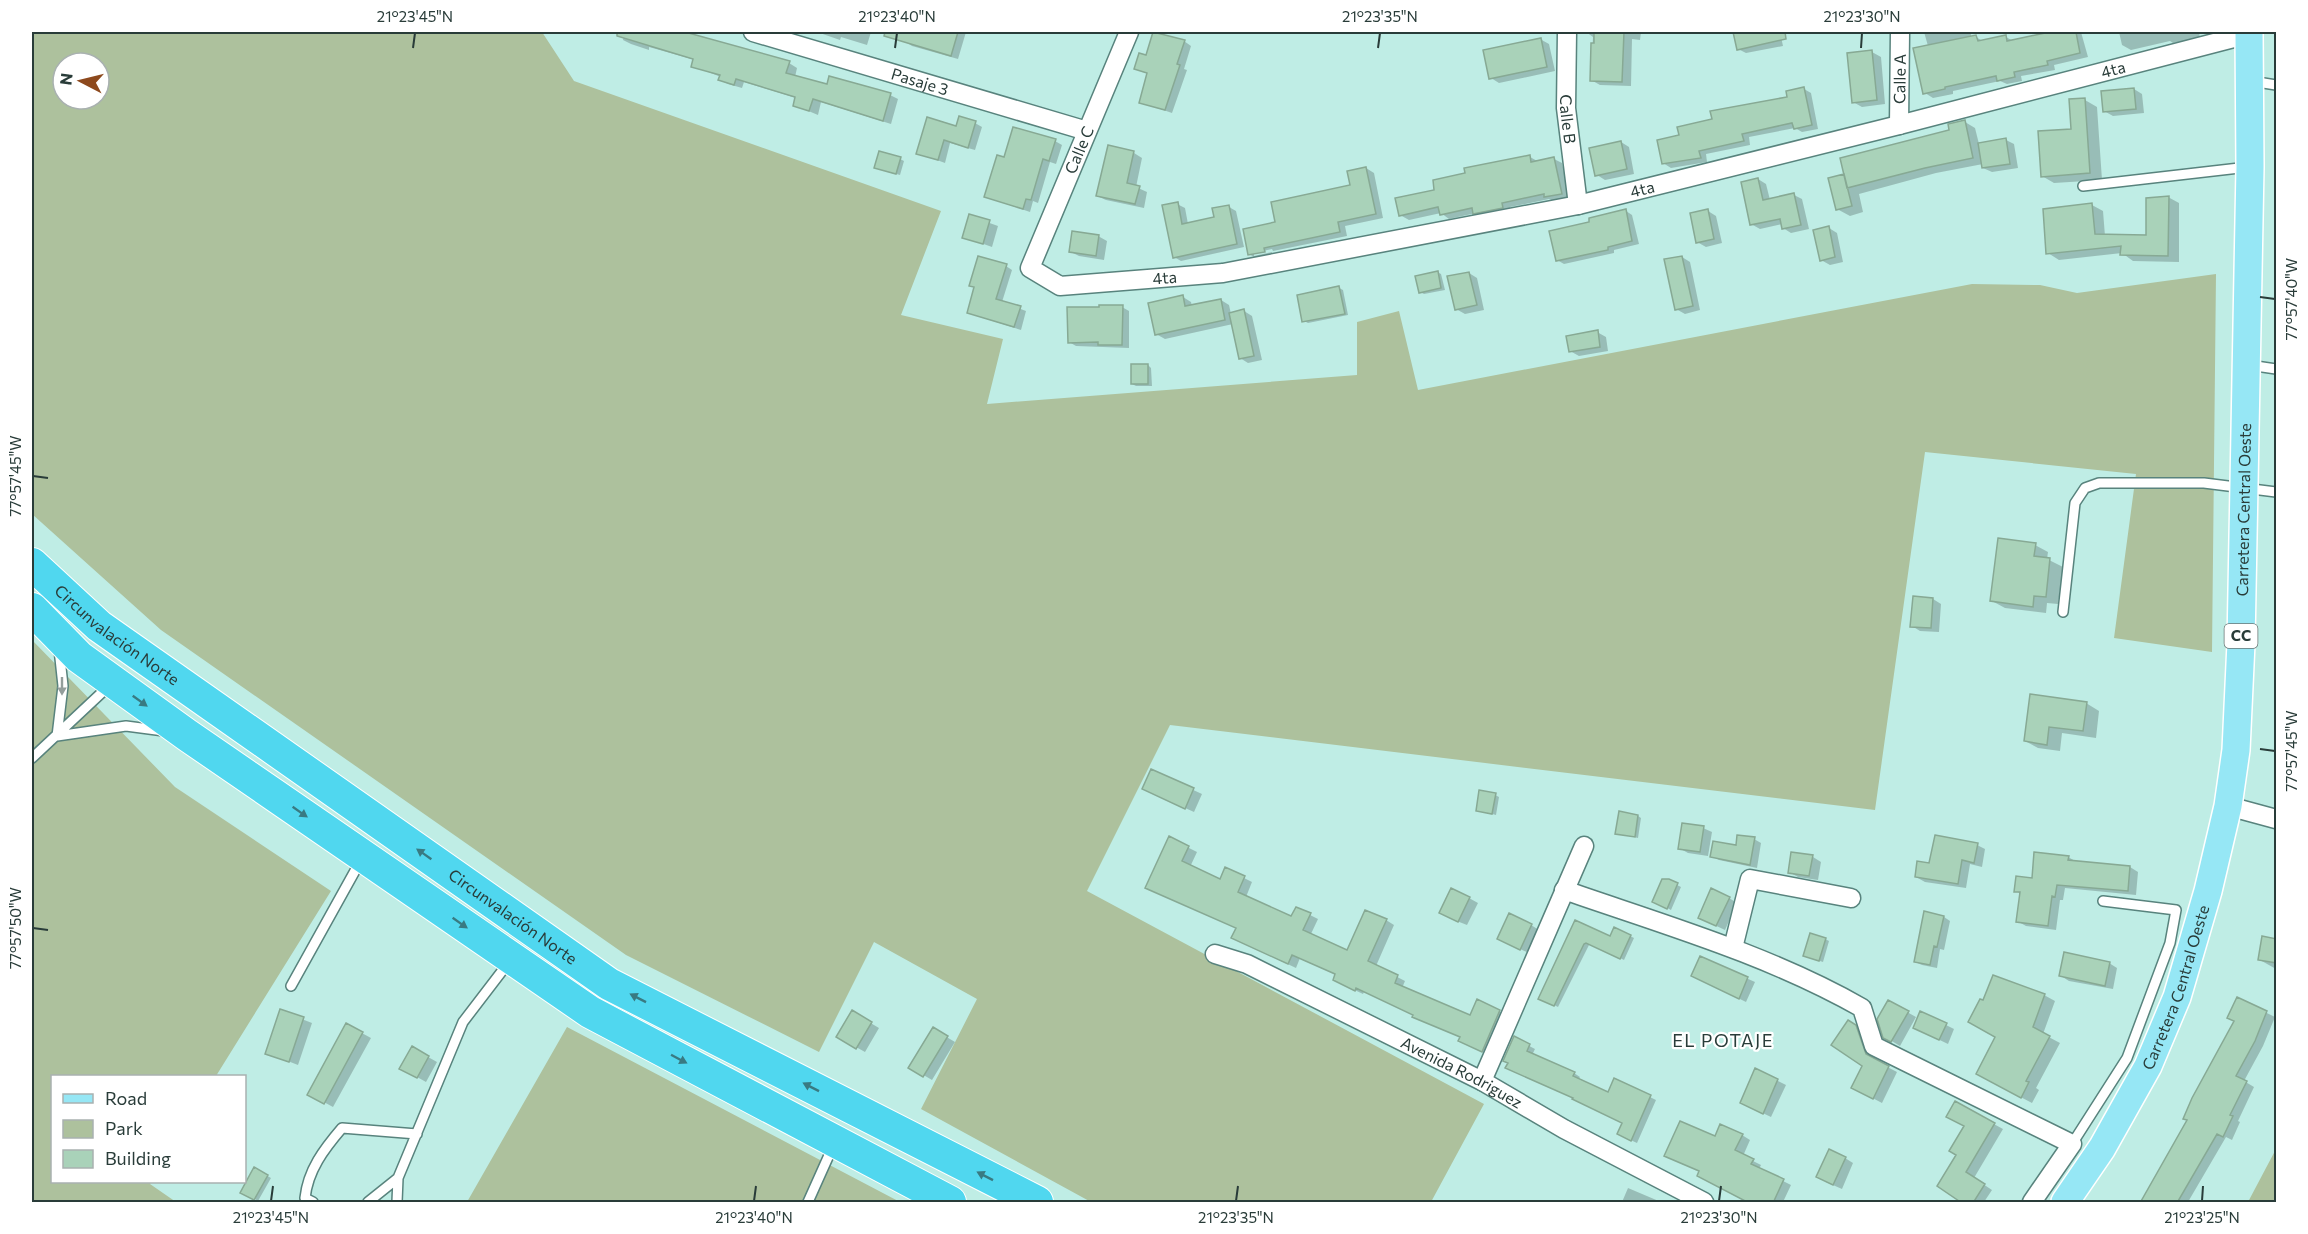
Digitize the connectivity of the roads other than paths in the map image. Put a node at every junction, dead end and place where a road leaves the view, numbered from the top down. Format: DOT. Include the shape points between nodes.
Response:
graph roads {
  1 [pos="753,32"];
  2 [pos="1129,32"];
  3 [pos="1567,32"];
  4 [pos="1900,32"];
  5 [pos="2249,33"];
  6 [pos="2249,81"];
  7 [pos="2277,85"];
  8 [pos="1899,125"];
  9 [pos="1087,131"];
  10 [pos="2250,167"];
  11 [pos="2083,186"];
  12 [pos="1578,204"];
  13 [pos="1030,268"];
  14 [pos="2246,364"];
  15 [pos="2277,369"];
  16 [pos="2243,488"];
  17 [pos="2277,492"];
  18 [pos="32,564"];
  19 [pos="32,609"];
  20 [pos="2063,612"];
  21 [pos="57,635"];
  22 [pos="141,656"];
  23 [pos="113,682"];
  24 [pos="187,735"];
  25 [pos="57,736"];
  26 [pos="32,758"];
  27 [pos="2228,806"];
  28 [pos="2277,819"];
  29 [pos="1584,846"];
  30 [pos="363,856"];
  31 [pos="1563,890"];
  32 [pos="1851,898"];
  33 [pos="2103,901"];
  34 [pos="1733,948"];
  35 [pos="1215,954"];
  36 [pos="512,958"];
  37 [pos="291,986"];
  38 [pos="1482,1081"];
  39 [pos="417,1134"];
  40 [pos="835,1142"];
  41 [pos="2072,1144"];
  42 [pos="398,1178"];
  43 [pos="313,1203"];
  44 [pos="368,1203"];
  45 [pos="397,1203"];
  46 [pos="808,1203"];
  47 [pos="950,1203"];
  48 [pos="1037,1203"];
  49 [pos="1704,1203"];
  50 [pos="2032,1203"];
  51 [pos="2065,1203"];
  1 -- 9 [label="street, Pasaje 3"];
  2 -- 9 [label="street, Calle C"];
  3 -- 12 [label="street, Calle B" via="1566,108"];
  4 -- 8 [label="street, Calle A"];
  5 -- 6 [label="main road, Carretera Central Oeste / CC"];
  5 -- 8 [label="street, 4ta"];
  6 -- 7 [label="lane"];
  6 -- 10 [label="main road, Carretera Central Oeste / CC"];
  8 -- 12 [label="street, 4ta"];
  9 -- 13 [label="street, Calle C"];
  10 -- 11 [label="lane"];
  10 -- 14 [label="main road, Carretera Central Oeste / CC"];
  12 -- 13 [label="street, 4ta" via="1223,273 1059,286"];
  14 -- 15 [label="lane"];
  14 -- 16 [label="main road, Carretera Central Oeste / CC"];
  16 -- 17 [label="lane"];
  16 -- 20 [label="lane" via="2204,483 2099,483 2085,488 2075,503"];
  16 -- 27 [label="main road, Carretera Central Oeste / CC" via="2240,686"];
  18 -- 22 [label="highway, Circunvalación Norte" via="99,626"];
  19 -- 21 [label="highway, Circunvalación Norte"];
  21 -- 23 [label="highway, Circunvalación Norte"];
  21 -- 25 [label="lane, one-way" via="63,686"];
  22 -- 23 [label="highway"];
  48 -- 22 [label="highway, Circunvalación Norte, one-way" via="609,984"];
  23 -- 24 [label="highway, Circunvalación Norte, one-way"];
  23 -- 25 [label="lane"];
  24 -- 25 [label="lane" via="126,726"];
  24 -- 30 [label="highway, Circunvalación Norte, one-way"];
  25 -- 26 [label="lane"];
  27 -- 28 [label="street"];
  27 -- 51 [label="main road, Carretera Central Oeste / CC" via="2177,998 2148,1066 2102,1148"];
  29 -- 31 [label="street"];
  30 -- 36 [label="highway, Circunvalación Norte, one-way"];
  30 -- 37 [label="lane"];
  31 -- 34 [label="street"];
  31 -- 38 [label="street"];
  32 -- 34 [label="street" via="1750,879"];
  33 -- 41 [label="lane" via="2176,910 2170,943 2127,1058"];
  34 -- 41 [label="street" via="1862,1008 1874,1046"];
  35 -- 38 [label="street, Avenida Rodriguez" via="1247,964"];
  36 -- 39 [label="lane" via="463,1022"];
  36 -- 40 [label="highway, Circunvalación Norte, one-way" via="590,1012"];
  38 -- 49 [label="street, Avenida Rodriguez"];
  39 -- 42 [label="lane"];
  39 -- 43 [label="lane" via="342,1128 307,1180 305,1198"];
  40 -- 46 [label="lane"];
  40 -- 47 [label="highway, Circunvalación Norte"];
  41 -- 50 [label="street"];
  42 -- 44 [label="lane"];
  42 -- 45 [label="lane"];
}
